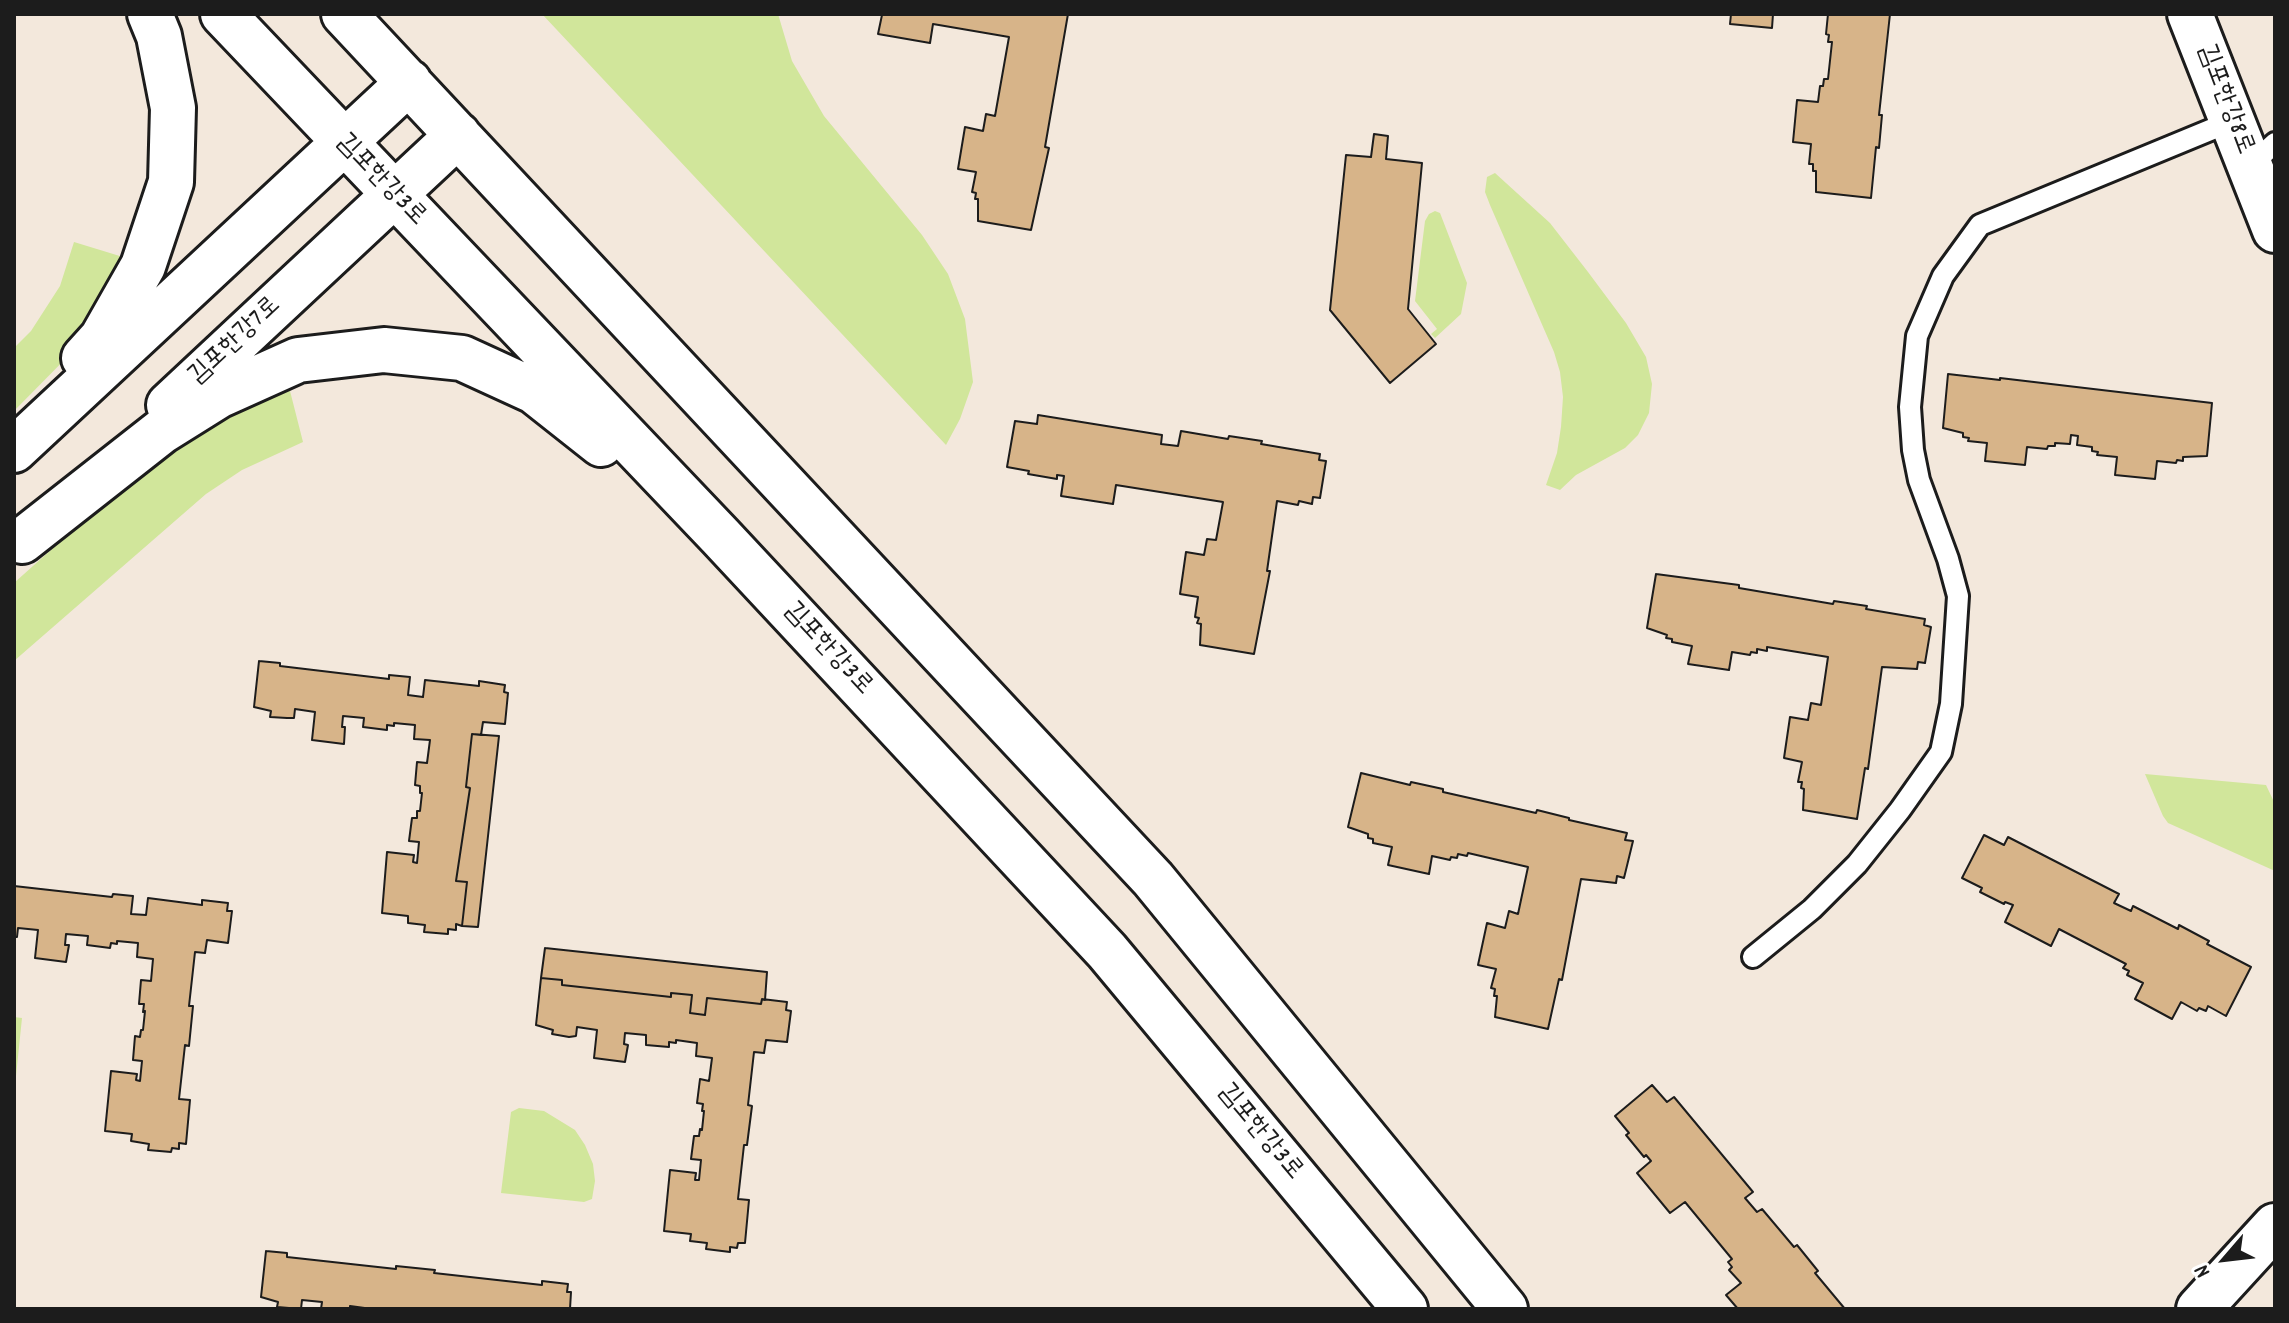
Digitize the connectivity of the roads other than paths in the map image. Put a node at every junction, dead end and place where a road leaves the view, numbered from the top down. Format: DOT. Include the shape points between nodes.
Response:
graph roads {
  1 [pos="150,14"];
  2 [pos="223,14"];
  3 [pos="344,14"];
  4 [pos="2190,14"];
  5 [pos="409,82"];
  6 [pos="2232,121"];
  7 [pos="458,135"];
  8 [pos="2262,154"];
  9 [pos="368,168"];
  10 [pos="2275,230"];
  11 [pos="14,438"];
  12 [pos="14,450"];
  13 [pos="720,536"];
  14 [pos="18,544"];
  15 [pos="1753,957"];
  16 [pos="2275,1226"];
  17 [pos="1405,1309"];
  18 [pos="1505,1309"];
  19 [pos="2199,1309"];
  1 -- 11 [label="main road" via="173,108 171,182 143,266 102,338"];
  2 -- 9 [label="main road, 김포한강3로"];
  3 -- 5 [label="main road"];
  4 -- 6 [label="main road, 김포한강8로"];
  5 -- 7 [label="main road"];
  5 -- 9 [label="main road, 김포한강7로"];
  6 -- 8 [label="main road, 김포한강8로"];
  6 -- 15 [label="lane" via="1980,225 1943,276 1917,336 1910,407 1919,480 1958,596 1951,704 1941,752 1857,864"];
  7 -- 9 [label="main road, 김포한강7로"];
  7 -- 18 [label="main road" via="1153,879"];
  8 -- 10 [label="main road, 김포한강8로"];
  9 -- 12 [label="main road, 김포한강7로"];
  9 -- 13 [label="main road, 김포한강3로"];
  9 -- 14 [label="main road, 김포한강7로"];
  13 -- 14 [label="main road" via="534,391 462,358 384,350 298,360 218,396 162,431"];
  13 -- 17 [label="main road, 김포한강3로" via="1107,951"];
  16 -- 19 [label="main road"];
}
